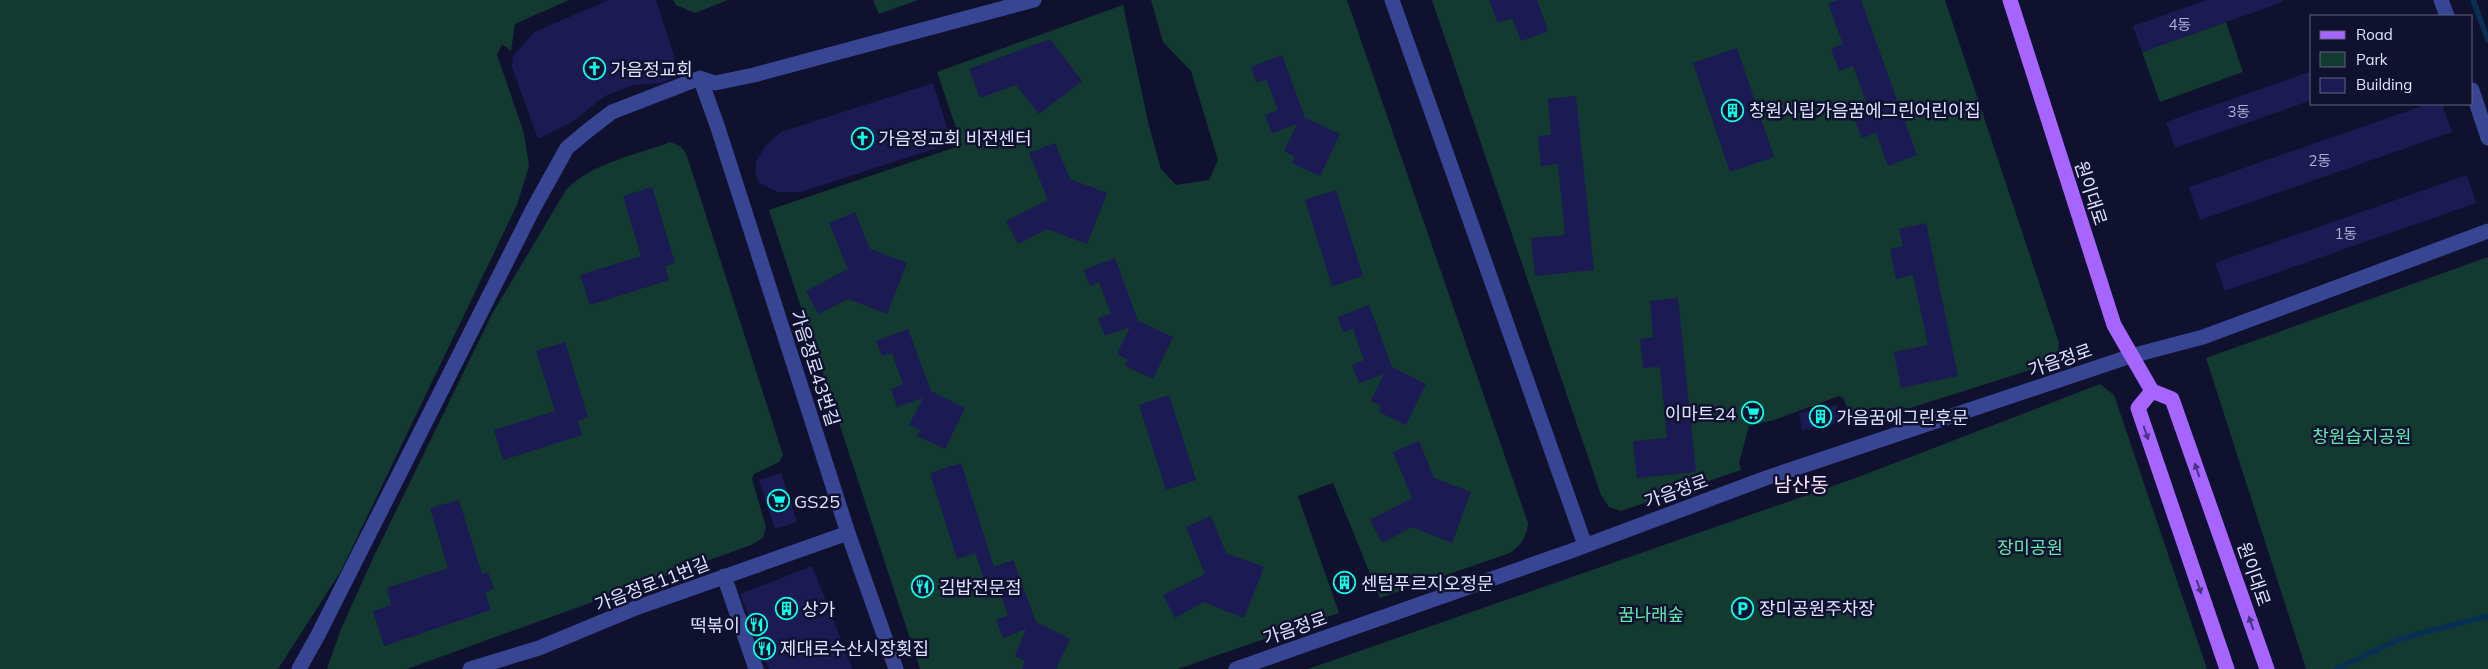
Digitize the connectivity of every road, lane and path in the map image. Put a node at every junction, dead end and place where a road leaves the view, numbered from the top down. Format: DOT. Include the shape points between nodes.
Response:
graph roads {
  1 [pos="1034,0"];
  2 [pos="1392,0"];
  3 [pos="2010,0"];
  4 [pos="2441,0"];
  5 [pos="2447,15"];
  6 [pos="700,78"];
  7 [pos="2473,93"];
  8 [pos="2488,138"];
  9 [pos="2488,231"];
  10 [pos="2132,356"];
  11 [pos="2152,391"];
  12 [pos="848,533"];
  13 [pos="1585,545"];
  14 [pos="724,576"];
  15 [pos="318,635"];
  16 [pos="299,669"];
  17 [pos="306,669"];
  18 [pos="470,669"];
  19 [pos="756,669"];
  20 [pos="896,669"];
  21 [pos="1236,669"];
  22 [pos="2227,669"];
  23 [pos="2267,669"];
  1 -- 6 [label="street" via="754,75 714,83"];
  2 -- 13 [label="street"];
  3 -- 10 [label="main road, 원이대로" via="2114,325"];
  4 -- 5 [label="street"];
  6 -- 12 [label="street, 가음정로43번길"];
  6 -- 15 [label="street" via="612,112 567,148 533,209"];
  7 -- 8 [label="street"];
  9 -- 10 [label="street, 가음정로" via="2203,337"];
  10 -- 11 [label="main road, 원이대로"];
  10 -- 13 [label="street, 가음정로" via="1766,478"];
  11 -- 22 [label="main road, one-way" via="2138,408"];
  23 -- 11 [label="main road, 원이대로, one-way" via="2172,399"];
  12 -- 14 [label="street, 가음정로11번길"];
  12 -- 20 [label="street, 가음정로43번길"];
  13 -- 21 [label="street, 가음정로"];
  14 -- 18 [label="street, 가음정로11번길" via="547,645"];
  14 -- 19 [label="street"];
  15 -- 16 [label="street"];
  15 -- 17 [label="street"];
}
